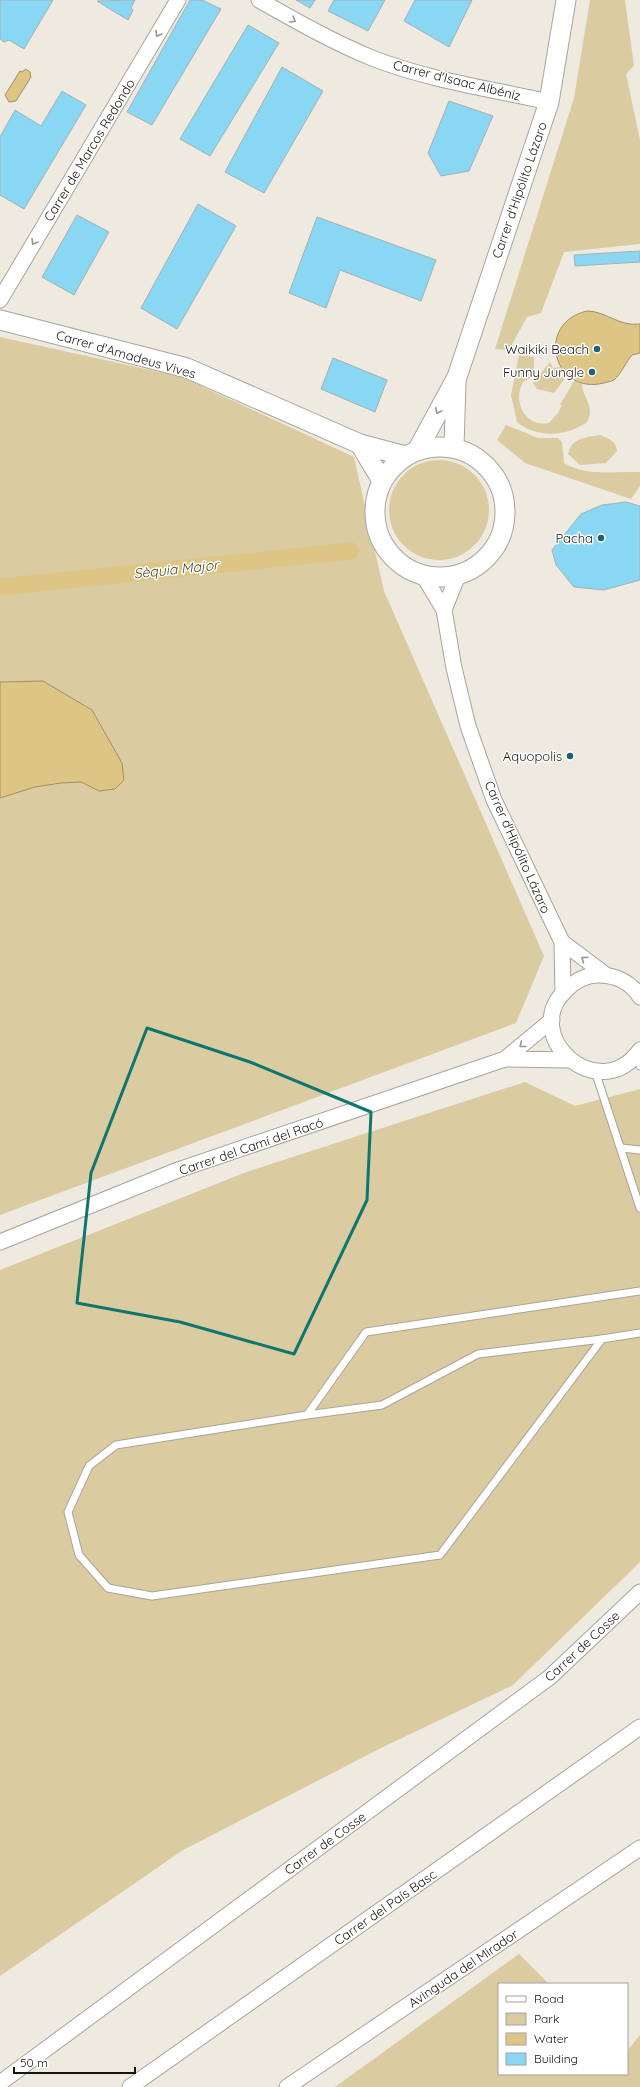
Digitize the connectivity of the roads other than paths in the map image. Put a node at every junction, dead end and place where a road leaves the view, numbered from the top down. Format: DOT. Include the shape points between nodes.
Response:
graph roads {
  1 [pos="178,0"];
  2 [pos="259,0"];
  3 [pos="566,0"];
  4 [pos="549,102"];
  5 [pos="0,300"];
  6 [pos="0,320"];
  7 [pos="457,377"];
  8 [pos="360,444"];
  9 [pos="454,447"];
  10 [pos="412,452"];
  11 [pos="382,481"];
  12 [pos="423,575"];
  13 [pos="458,575"];
  14 [pos="444,610"];
  15 [pos="562,942"];
  16 [pos="606,975"];
  17 [pos="563,993"];
  18 [pos="639,995"];
  19 [pos="552,1020"];
  20 [pos="639,1057"];
  21 [pos="505,1059"];
  22 [pos="569,1060"];
  23 [pos="595,1071"];
  24 [pos="622,1148"];
  25 [pos="640,1150"];
  26 [pos="640,1208"];
  27 [pos="0,1242"];
  28 [pos="640,1291"];
  29 [pos="640,1333"];
  30 [pos="602,1340"];
  31 [pos="307,1415"];
  32 [pos="640,1592"];
  33 [pos="640,1727"];
  34 [pos="640,1848"];
  35 [pos="0,2083"];
  36 [pos="130,2087"];
  37 [pos="287,2087"];
  1 -- 5 [label="street, Carrer de Marcos Redondo, one-way"];
  2 -- 4 [label="street, Carrer d'Isaac Albéniz, one-way" via="308,28 373,58 415,72"];
  3 -- 4 [label="street, Carrer d'Hipólito Lázaro"];
  4 -- 7 [label="street, Carrer d'Hipólito Lázaro"];
  6 -- 8 [label="street, Carrer d'Amadeus Vives" via="187,368"];
  7 -- 9 [label="street, Carrer d'Hipólito Lázaro"];
  7 -- 10 [label="street, Carrer d'Hipólito Lázaro, one-way"];
  8 -- 10 [label="street, Carrer d'Amadeus Vives"];
  8 -- 11 [label="street"];
  9 -- 10 [label="street" via="430,446"];
  9 -- 13 [label="street" via="470,453 495,477 502,493 505,510 504,527 487,557"];
  10 -- 11 [label="street" via="388,471"];
  11 -- 12 [label="street" via="376,495 374,510 380,538 398,562"];
  12 -- 13 [label="street"];
  12 -- 14 [label="street, Carrer d'Hipólito Lázaro"];
  13 -- 14 [label="street"];
  14 -- 15 [label="street, Carrer d'Hipólito Lázaro" via="468,726 494,800"];
  16 -- 15 [label="street, Carrer d'Hipólito Lázaro, one-way"];
  15 -- 17 [label="street, Carrer d'Hipólito Lázaro"];
  16 -- 17 [label="street" via="582,978"];
  16 -- 18 [label="street" via="624,981"];
  17 -- 19 [label="street"];
  19 -- 21 [label="street, Carrer del Camí del Racó, one-way"];
  19 -- 22 [label="street" via="556,1042"];
  20 -- 23 [label="street" via="614,1069"];
  21 -- 22 [label="street, Carrer del Camí del Racó"];
  21 -- 27 [label="street, Carrer del Camí del Racó" via="178,1170"];
  22 -- 23 [label="street"];
  23 -- 24 [label="lane"];
  24 -- 25 [label="lane"];
  24 -- 26 [label="lane"];
  28 -- 31 [label="lane" via="366,1332"];
  29 -- 30 [label="lane"];
  30 -- 31 [label="lane" via="478,1354 382,1405"];
  30 -- 31 [label="lane" via="440,1555 152,1596 108,1588 79,1555 68,1512 89,1466 116,1444"];
  32 -- 35 [label="street, Carrer de Cosse" via="550,1677"];
  33 -- 36 [label="street, Carrer del País Basc"];
  34 -- 37 [label="street, Avinguda del Mirador"];
}
